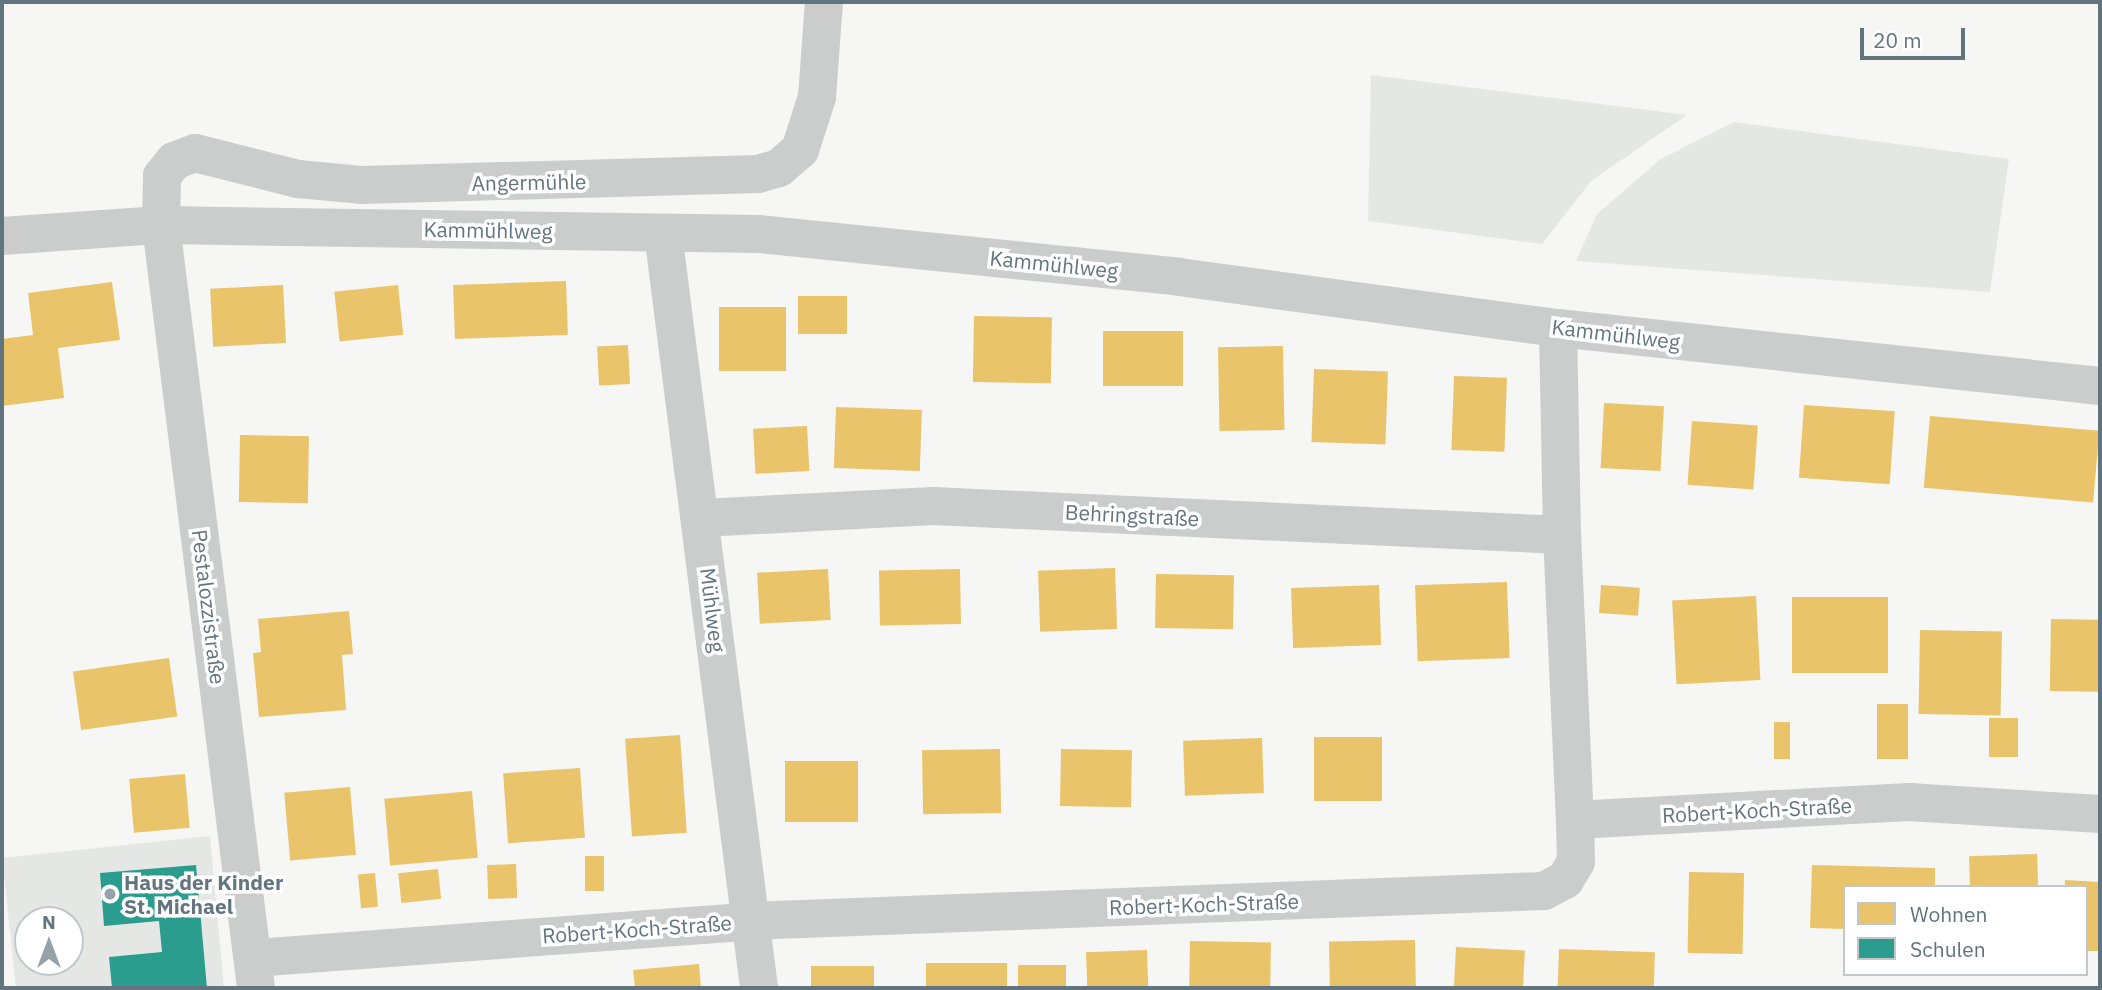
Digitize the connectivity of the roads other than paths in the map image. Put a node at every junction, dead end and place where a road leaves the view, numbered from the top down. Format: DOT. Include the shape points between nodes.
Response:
graph roads {
  1 [pos="824,2"];
  2 [pos="160,225"];
  3 [pos="663,233"];
  4 [pos="2,236"];
  5 [pos="1558,328"];
  6 [pos="2100,386"];
  7 [pos="702,518"];
  8 [pos="1562,536"];
  9 [pos="2100,814"];
  10 [pos="1575,820"];
  11 [pos="751,921"];
  12 [pos="254,973"];
  13 [pos="759,988"];
  1 -- 2 [label="street, Angermühle" via="817,97 800,149 779,168 719,178 361,185 298,179 195,153 174,161 162,176"];
  2 -- 3 [label="street, Kammühlweg"];
  2 -- 4 [label="street, Kammühlweg"];
  2 -- 12 [label="street, Pestalozzistraße"];
  3 -- 5 [label="street, Kammühlweg" via="759,234 1180,277"];
  3 -- 7 [label="street, Mühlweg"];
  5 -- 6 [label="street, Kammühlweg"];
  5 -- 8 [label="street"];
  7 -- 8 [label="street, Behringstraße" via="933,506"];
  7 -- 11 [label="street, Mühlweg"];
  8 -- 10 [label="street"];
  9 -- 10 [label="street, Robert-Koch-Straße" via="1909,802"];
  10 -- 11 [label="street, Robert-Koch-Straße" via="1576,862 1565,880 1544,891"];
  11 -- 12 [label="street, Robert-Koch-Straße"];
  11 -- 13 [label="street, Mühlweg"];
}
